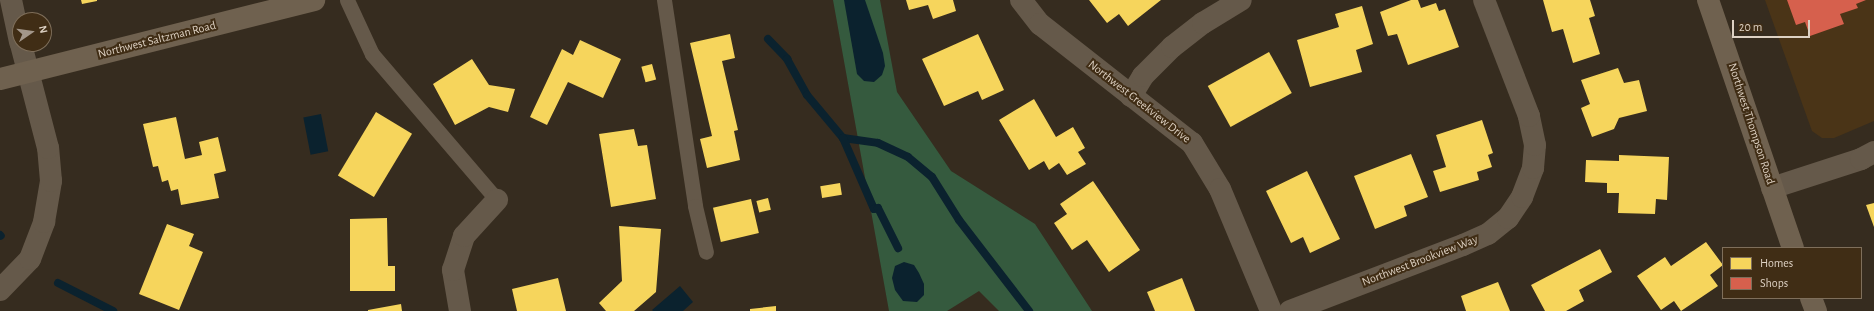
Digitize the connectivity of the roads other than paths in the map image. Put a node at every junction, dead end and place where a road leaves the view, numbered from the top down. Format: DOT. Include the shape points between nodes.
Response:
graph roads {
  1 [pos="11,0"];
  2 [pos="314,0"];
  3 [pos="347,0"];
  4 [pos="664,0"];
  5 [pos="1021,0"];
  6 [pos="1241,0"];
  7 [pos="1484,0"];
  8 [pos="1708,0"];
  9 [pos="14,12"];
  10 [pos="22,52"];
  11 [pos="27,72"];
  12 [pos="0,79"];
  13 [pos="1131,96"];
  14 [pos="1874,152"];
  15 [pos="1772,188"];
  16 [pos="497,200"];
  17 [pos="1793,247"];
  18 [pos="706,252"];
  19 [pos="0,290"];
  20 [pos="1811,299"];
  21 [pos="460,311"];
  22 [pos="1270,311"];
  23 [pos="1290,311"];
  24 [pos="1816,311"];
  1 -- 9 [label="street"];
  2 -- 11 [label="main road, Northwest Saltzman Road"];
  3 -- 16 [label="lane" via="372,54"];
  4 -- 18 [label="lane" via="695,206"];
  5 -- 13 [label="street, Northwest Creekview Drive" via="1040,24"];
  6 -- 13 [label="street" via="1203,23 1172,47 1143,76"];
  7 -- 23 [label="street, Northwest Brookview Way" via="1529,116 1535,145 1533,168 1522,197 1508,218 1488,234"];
  8 -- 15 [label="main road, Northwest Thompson Road"];
  10 -- 11 [label="street"];
  11 -- 12 [label="main road, Northwest Saltzman Road"];
  11 -- 19 [label="street" via="48,148 51,181 44,222 30,259"];
  13 -- 22 [label="street, Northwest Creekview Drive" via="1192,143 1208,167 1220,189"];
  14 -- 15 [label="street"];
  15 -- 17 [label="main road, Northwest Thompson Road"];
  16 -- 21 [label="street" via="464,236 453,270"];
  20 -- 24 [label="main road"];
}
